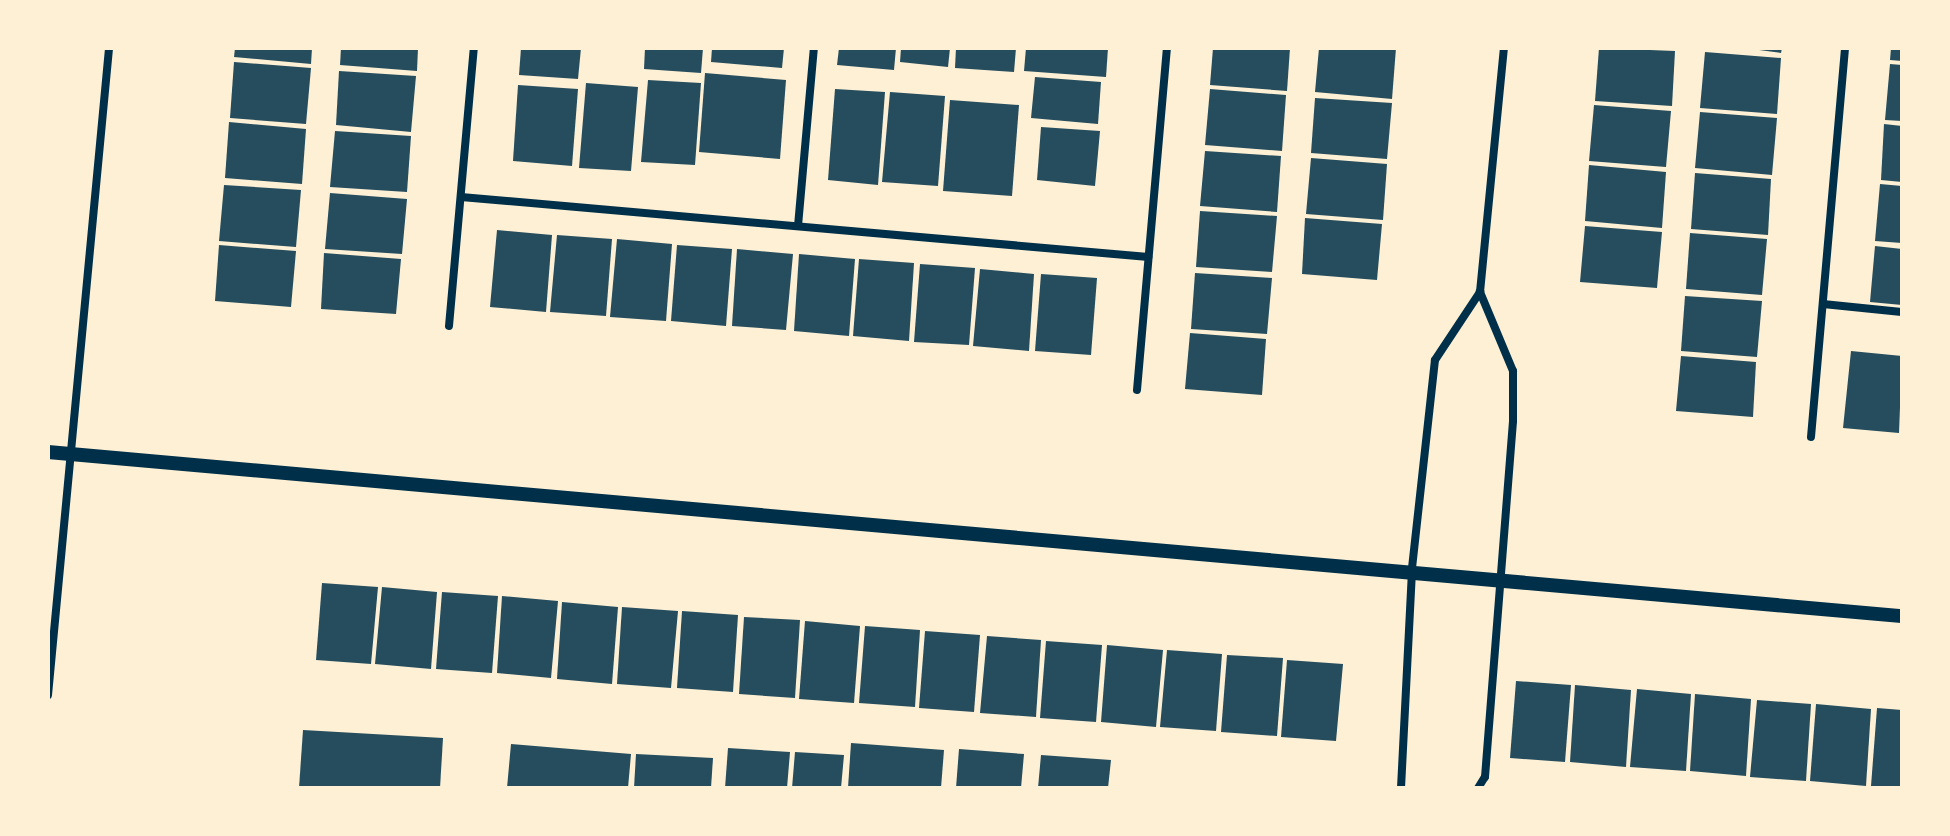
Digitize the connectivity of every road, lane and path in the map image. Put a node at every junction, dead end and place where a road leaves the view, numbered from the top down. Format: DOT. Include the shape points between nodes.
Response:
graph roads {
  1 [pos="109,48"];
  2 [pos="474,48"];
  3 [pos="814,48"];
  4 [pos="1167,48"];
  5 [pos="1504,48"];
  6 [pos="1845,48"];
  7 [pos="461,197"];
  8 [pos="798,226"];
  9 [pos="1148,257"];
  10 [pos="1480,292"];
  11 [pos="1823,304"];
  12 [pos="1902,312"];
  13 [pos="449,326"];
  14 [pos="1137,390"];
  15 [pos="1811,437"];
  16 [pos="48,452"];
  17 [pos="66,453"];
  18 [pos="1412,568"];
  19 [pos="1502,576"];
  20 [pos="1902,616"];
  21 [pos="48,695"];
  22 [pos="1401,788"];
  23 [pos="1478,788"];
  1 -- 17 [label="street"];
  2 -- 7 [label="street"];
  3 -- 8 [label="street"];
  4 -- 9 [label="street"];
  5 -- 10 [label="street"];
  6 -- 11 [label="street"];
  7 -- 8 [label="street"];
  7 -- 13 [label="street"];
  8 -- 9 [label="street"];
  9 -- 14 [label="street"];
  10 -- 18 [label="street" via="1435,360"];
  10 -- 19 [label="street" via="1513,371"];
  11 -- 12 [label="street"];
  11 -- 15 [label="street"];
  16 -- 17 [label="street"];
  17 -- 18 [label="street"];
  17 -- 21 [label="street"];
  18 -- 19 [label="street"];
  18 -- 22 [label="street"];
  19 -- 20 [label="street"];
  19 -- 23 [label="street" via="1485,777"];
}
